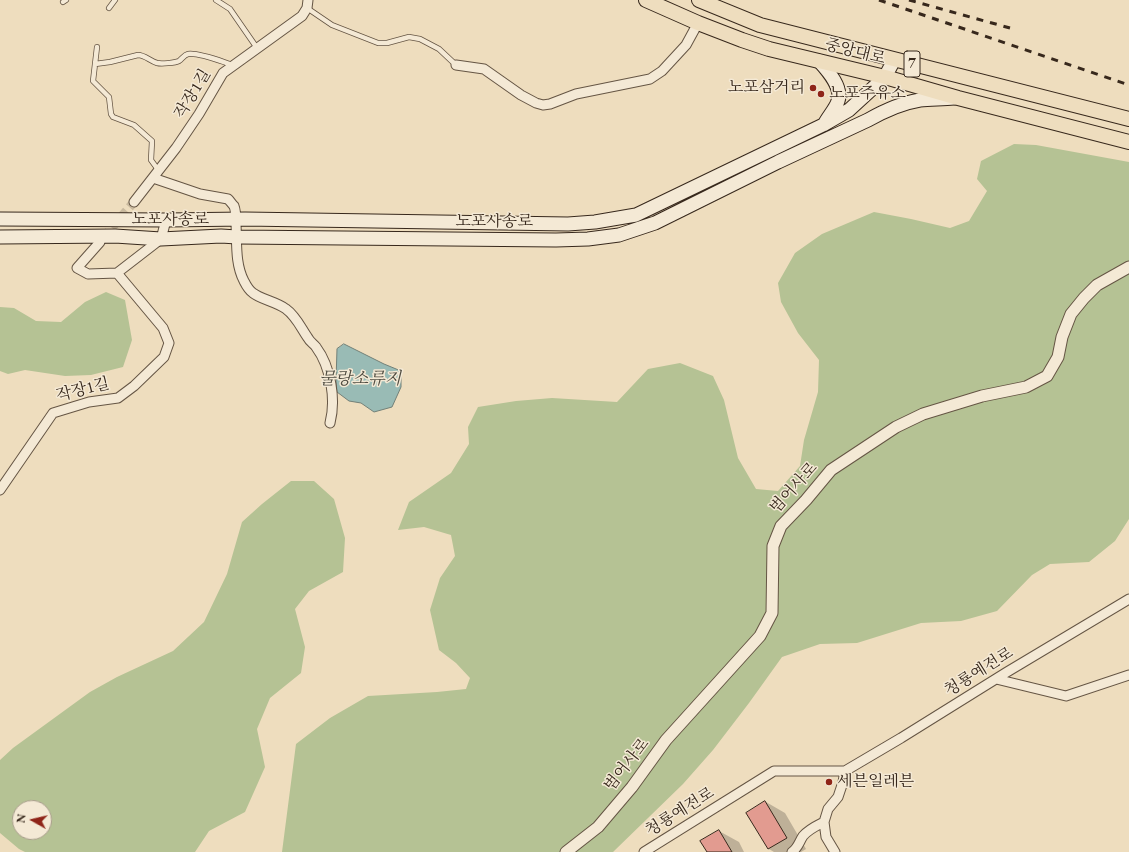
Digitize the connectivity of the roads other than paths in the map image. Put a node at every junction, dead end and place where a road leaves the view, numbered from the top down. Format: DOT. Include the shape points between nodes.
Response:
graph roads {
  1 [pos="115,0"];
  2 [pos="216,0"];
  3 [pos="646,0"];
  4 [pos="699,0"];
  5 [pos="307,4"];
  6 [pos="109,8"];
  7 [pos="698,23"];
  8 [pos="97,47"];
  9 [pos="257,48"];
  10 [pos="894,60"];
  11 [pos="818,61"];
  12 [pos="95,64"];
  13 [pos="456,65"];
  14 [pos="233,66"];
  15 [pos="885,77"];
  16 [pos="958,98"];
  17 [pos="1129,119"];
  18 [pos="823,125"];
  19 [pos="1129,142"];
  20 [pos="159,171"];
  21 [pos="153,178"];
  22 [pos="134,202"];
  23 [pos="0,219"];
  24 [pos="236,219"];
  25 [pos="166,220"];
  26 [pos="0,237"];
  27 [pos="237,237"];
  28 [pos="161,239"];
  29 [pos="100,242"];
  30 [pos="1129,267"];
  31 [pos="116,273"];
  32 [pos="330,423"];
  33 [pos="0,490"];
  34 [pos="1129,599"];
  35 [pos="1129,674"];
  36 [pos="996,679"];
  37 [pos="845,771"];
  38 [pos="824,822"];
  39 [pos="566,852"];
  40 [pos="644,852"];
  41 [pos="792,852"];
  42 [pos="835,852"];
  1 -- 6 [label="lane"];
  2 -- 9 [label="lane" via="230,9"];
  3 -- 7 [label="main road, 중앙대로 / 7"];
  4 -- 10 [label="main road, 중앙대로 / 7" via="760,25"];
  5 -- 9 [label="street, 작장1길" via="302,16"];
  5 -- 13 [label="lane" via="332,25 378,43 409,37 420,39 439,49"];
  7 -- 11 [label="main road, 중앙대로 / 7" via="769,49"];
  7 -- 13 [label="street" via="686,45 650,80 576,94 550,104 536,103 484,69"];
  8 -- 12 [label="lane"];
  9 -- 14 [label="street, 작장1길"];
  10 -- 15 [label="main road, 노포사송로"];
  10 -- 17 [label="main road, 중앙대로 / 7"];
  11 -- 15 [label="main road, 중앙대로 / 7"];
  11 -- 18 [label="main road" via="832,77 838,91 838,101"];
  12 -- 14 [label="lane" via="138,54 157,63 168,63 179,61 190,53"];
  12 -- 20 [label="lane" via="93,81 109,96 111,114 134,125 148,136 152,141 151,160"];
  14 -- 20 [label="street, 작장1길" via="223,73 199,114"];
  15 -- 16 [label="main road, 중앙대로 / 7"];
  15 -- 18 [label="main road, 노포사송로" via="849,110"];
  16 -- 19 [label="main road, 중앙대로 / 7"];
  16 -- 27 [label="main road, 노포사송로" via="920,100 881,113 655,223 619,235 556,240"];
  18 -- 24 [label="main road, 노포사송로" via="636,215 595,222 568,224"];
  20 -- 21 [label="street, 작장1길"];
  21 -- 22 [label="street, 작장1길"];
  21 -- 24 [label="street" via="200,194 228,199 235,207"];
  23 -- 25 [label="main road, 노포사송로"];
  24 -- 25 [label="main road, 노포사송로"];
  24 -- 27 [label="street"];
  25 -- 28 [label="street"];
  26 -- 28 [label="main road, 노포사송로" via="115,236"];
  27 -- 28 [label="main road, 노포사송로"];
  27 -- 32 [label="street" via="237,260 245,282 254,294 287,309 323,358 331,386"];
  28 -- 31 [label="street"];
  29 -- 31 [label="street" via="77,268 88,274"];
  30 -- 39 [label="street, 범어사로" via="1097,285 1071,314 1058,357 1047,376 1026,387 982,396 923,414 896,427 831,470 781,526 773,546 772,613 760,636 666,740 632,787 598,827"];
  31 -- 33 [label="street, 작장1길" via="163,328 169,343 164,357 118,398 89,402 53,413"];
  34 -- 36 [label="street, 청룡예전로"];
  35 -- 36 [label="street" via="1066,696"];
  36 -- 37 [label="street, 청룡예전로"];
  37 -- 38 [label="street" via="838,796 828,809"];
  37 -- 40 [label="street, 청룡예전로" via="774,771"];
  38 -- 41 [label="street" via="812,827"];
  38 -- 42 [label="street" via="826,837"];
}
